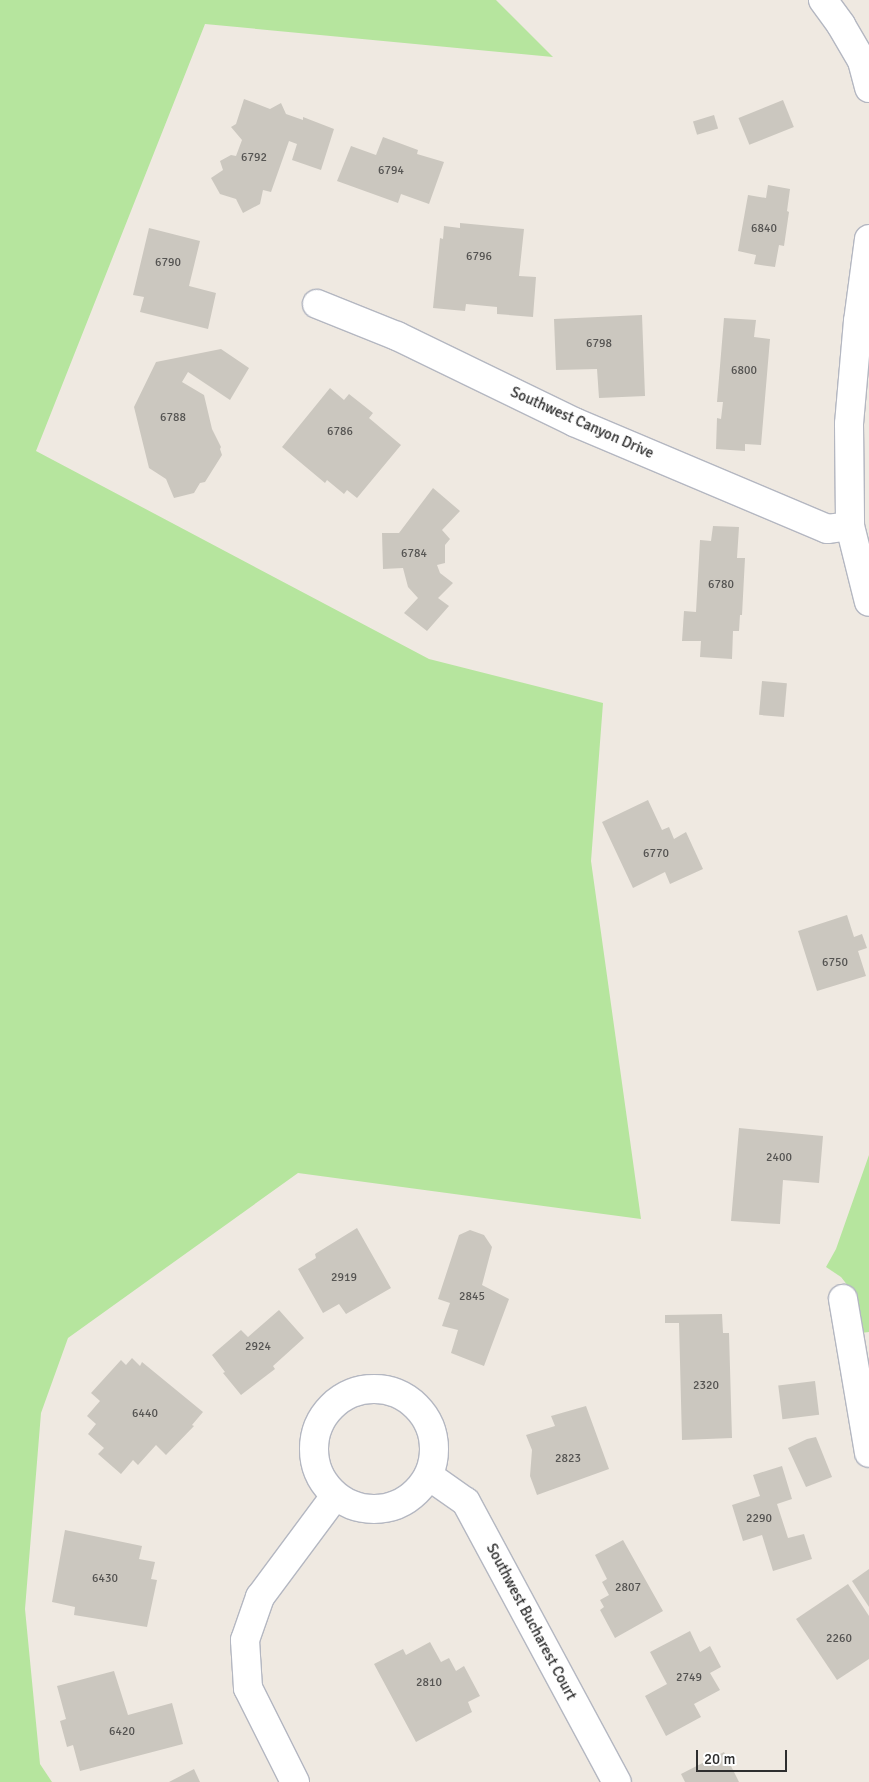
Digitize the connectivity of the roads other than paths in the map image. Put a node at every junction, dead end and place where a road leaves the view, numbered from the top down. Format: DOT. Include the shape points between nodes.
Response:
graph roads {
  1 [pos="823,0"];
  2 [pos="869,88"];
  3 [pos="869,239"];
  4 [pos="317,304"];
  5 [pos="850,526"];
  6 [pos="869,602"];
  7 [pos="843,1299"];
  8 [pos="869,1453"];
  9 [pos="429,1476"];
  10 [pos="335,1496"];
  11 [pos="295,1782"];
  12 [pos="617,1782"];
  1 -- 2 [label="street" via="862,61"];
  3 -- 5 [label="street" via="849,424"];
  4 -- 5 [label="street, Southwest Canyon Drive" via="397,336 574,422 827,529"];
  5 -- 6 [label="street"];
  7 -- 8 [label="street"];
  9 -- 10 [label="street" via="413,1496 388,1508 370,1510"];
  9 -- 10 [label="street" via="435,1455 434,1435 424,1414 408,1398 386,1389 364,1388 343,1397 327,1411 316,1432 316,1468"];
  9 -- 12 [label="street, Southwest Bucharest Court" via="466,1502"];
  10 -- 11 [label="street" via="260,1597 245,1640 248,1688"];
}
